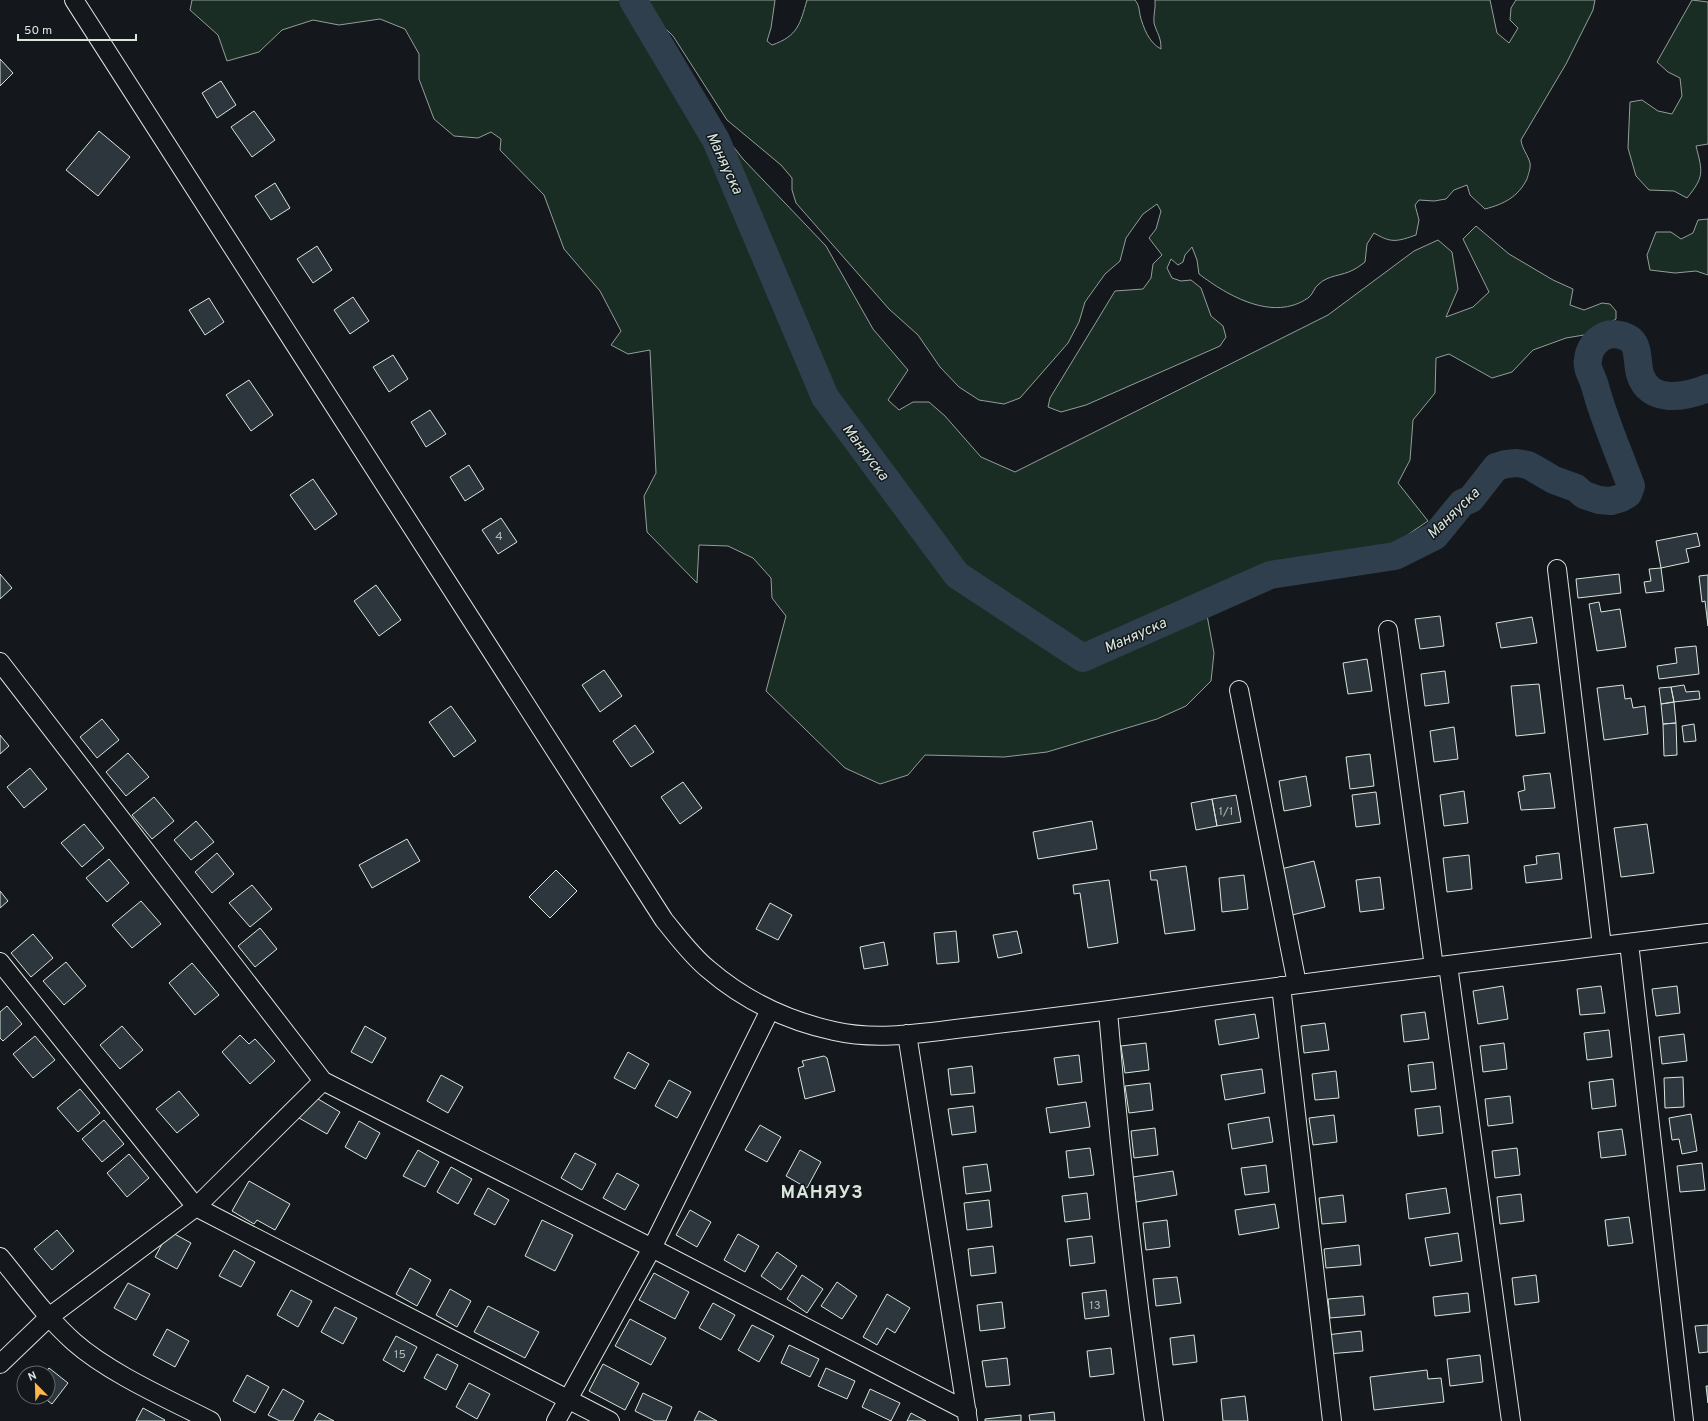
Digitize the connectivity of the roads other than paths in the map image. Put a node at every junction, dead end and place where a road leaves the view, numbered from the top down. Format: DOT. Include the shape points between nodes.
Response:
graph roads {
  1 [pos="74,0"];
  2 [pos="1557,569"];
  3 [pos="1388,630"];
  4 [pos="0,662"];
  5 [pos="1239,690"];
  6 [pos="1708,933"];
  7 [pos="1629,943"];
  8 [pos="1602,946"];
  9 [pos="0,962"];
  10 [pos="1441,966"];
  11 [pos="1289,985"];
  12 [pos="770,1010"];
  13 [pos="1108,1011"];
  14 [pos="906,1034"];
  15 [pos="323,1081"];
  16 [pos="196,1207"];
  17 [pos="652,1248"];
  18 [pos="0,1257"];
  19 [pos="49,1317"];
  20 [pos="0,1364"];
  21 [pos="567,1398"];
  22 [pos="968,1416"];
  23 [pos="211,1421"];
  24 [pos="556,1421"];
  25 [pos="610,1421"];
  26 [pos="1154,1421"];
  27 [pos="1332,1421"];
  28 [pos="1512,1421"];
  29 [pos="1684,1421"];
  1 -- 12 [label="street" via="664,920 706,967"];
  2 -- 8 [label="street"];
  3 -- 10 [label="street"];
  4 -- 15 [label="street"];
  5 -- 11 [label="street"];
  6 -- 7 [label="street"];
  7 -- 8 [label="street"];
  7 -- 29 [label="street"];
  8 -- 10 [label="street"];
  9 -- 16 [label="street"];
  10 -- 11 [label="street"];
  10 -- 28 [label="street"];
  11 -- 13 [label="street"];
  11 -- 27 [label="street"];
  12 -- 14 [label="street" via="802,1024 837,1032 873,1037"];
  12 -- 17 [label="street"];
  13 -- 14 [label="street"];
  13 -- 26 [label="street" via="1117,1124"];
  14 -- 22 [label="street"];
  15 -- 16 [label="street"];
  15 -- 17 [label="street"];
  16 -- 19 [label="street"];
  16 -- 21 [label="street"];
  17 -- 21 [label="street"];
  17 -- 22 [label="street"];
  18 -- 19 [label="street"];
  19 -- 20 [label="street"];
  19 -- 23 [label="street" via="74,1342 103,1364"];
  21 -- 24 [label="street"];
  21 -- 25 [label="street"];
}
